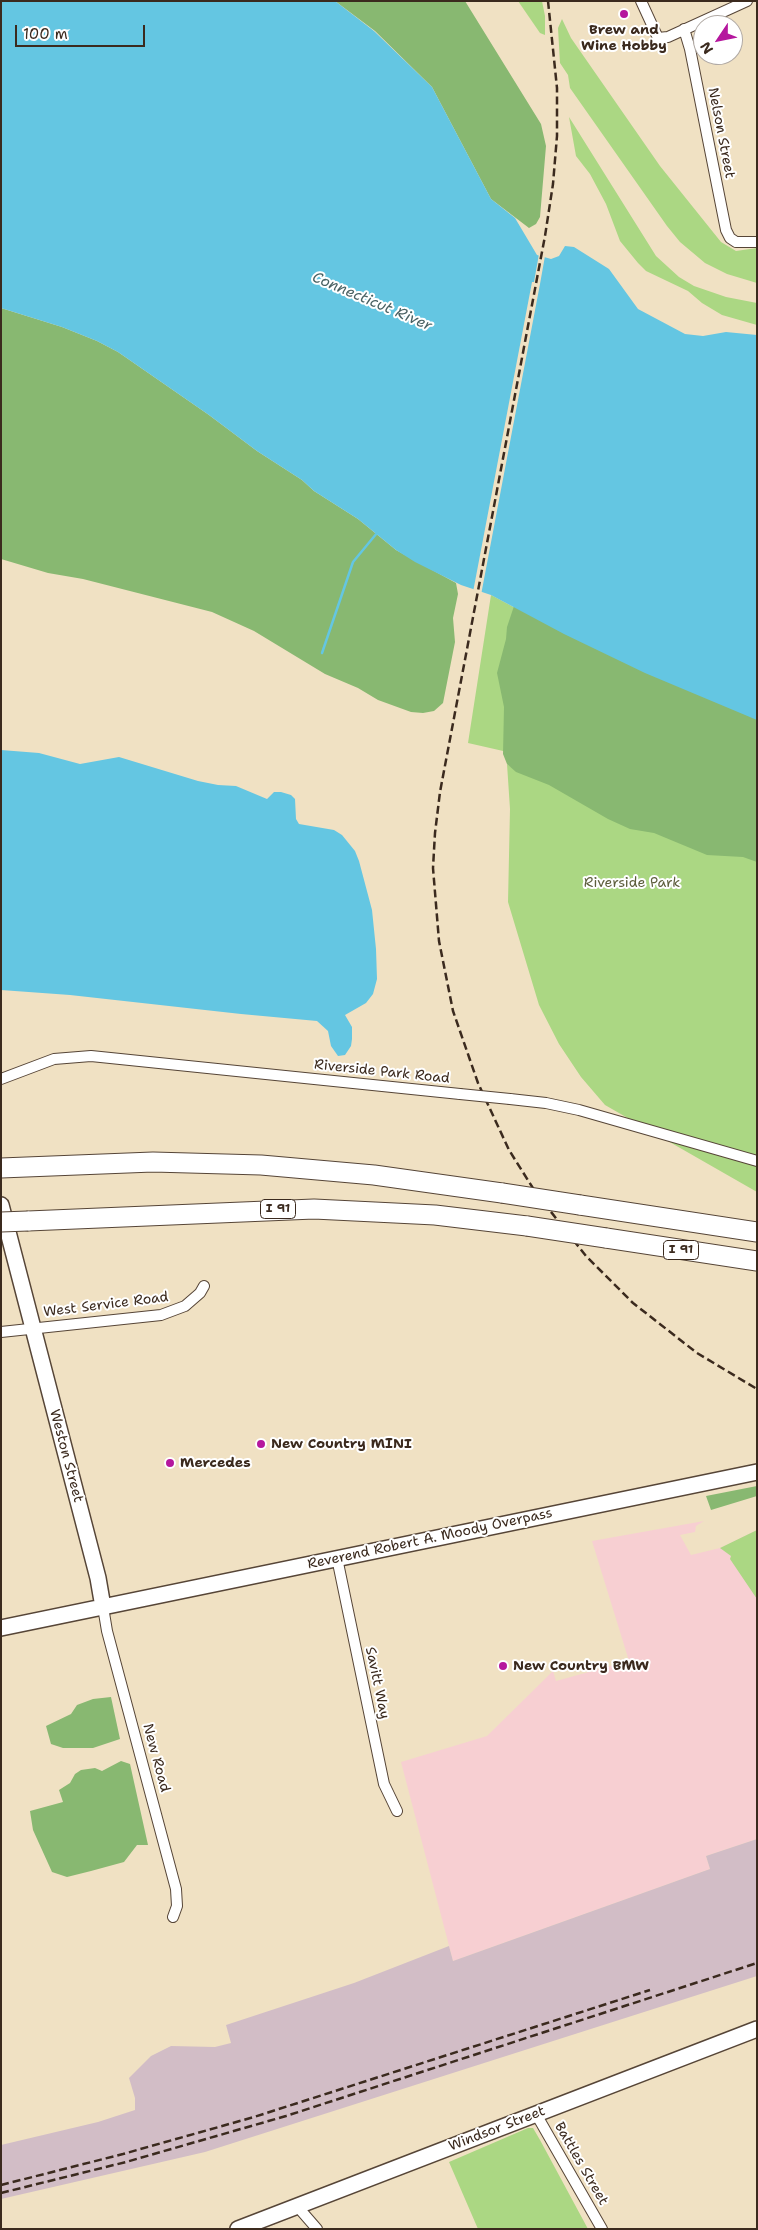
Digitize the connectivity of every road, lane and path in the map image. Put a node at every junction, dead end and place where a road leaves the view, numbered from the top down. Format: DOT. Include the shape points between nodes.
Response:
graph roads {
  1 [pos="640,1"];
  2 [pos="747,1"];
  3 [pos="684,29"];
  4 [pos="757,242"];
  5 [pos="1,1079"];
  6 [pos="757,1161"];
  7 [pos="8,1168"];
  8 [pos="1,1205"];
  9 [pos="1,1222"];
  10 [pos="757,1232"];
  11 [pos="757,1261"];
  12 [pos="204,1286"];
  13 [pos="33,1329"];
  14 [pos="1,1332"];
  15 [pos="757,1472"];
  16 [pos="337,1558"];
  17 [pos="103,1607"];
  18 [pos="1,1628"];
  19 [pos="397,1811"];
  20 [pos="173,1916"];
  21 [pos="757,2029"];
  22 [pos="536,2114"];
  23 [pos="297,2206"];
  24 [pos="238,2229"];
  25 [pos="317,2229"];
  26 [pos="602,2229"];
  1 -- 3 [label="street" via="658,38"];
  2 -- 3 [label="street"];
  3 -- 4 [label="street, Nelson Street" via="726,230 733,240"];
  5 -- 6 [label="street, Riverside Park Road, bridge" via="54,1059 91,1056 510,1099 573,1109"];
  7 -- 10 [label="highway, I 91, bridge" via="153,1162 270,1166 374,1175"];
  8 -- 13 [label="main road, Weston Street"];
  9 -- 11 [label="highway, I 91, bridge" via="314,1209 435,1215"];
  12 -- 13 [label="street, West Service Road" via="185,1306 161,1314"];
  13 -- 14 [label="street, West Service Road"];
  13 -- 17 [label="main road, Weston Street"];
  15 -- 16 [label="main road, Reverend Robert A. Moody Overpass"];
  16 -- 17 [label="main road, Reverend Robert A. Moody Overpass"];
  16 -- 19 [label="street, Savitt Way" via="384,1784"];
  17 -- 18 [label="main road"];
  17 -- 20 [label="street, New Road" via="176,1889"];
  21 -- 22 [label="main road, Windsor Street"];
  22 -- 23 [label="main road, Windsor Street"];
  22 -- 26 [label="street, Battles Street"];
  23 -- 24 [label="main road, Windsor Street"];
  23 -- 25 [label="street"];
}
